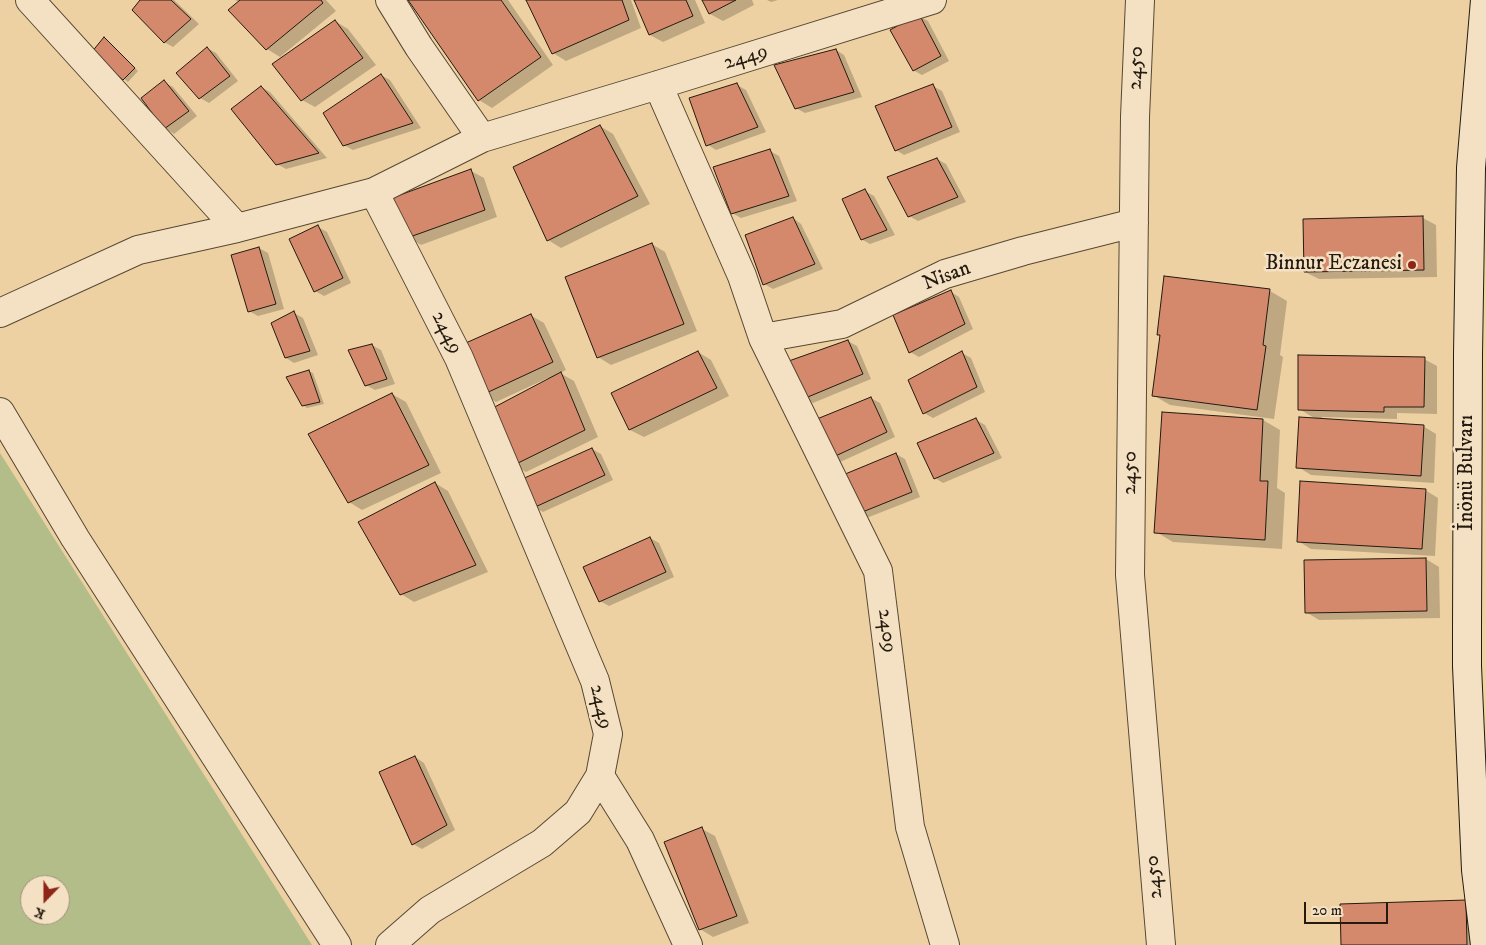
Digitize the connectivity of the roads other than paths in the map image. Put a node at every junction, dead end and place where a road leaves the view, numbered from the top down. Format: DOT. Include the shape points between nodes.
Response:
graph roads {
  1 [pos="30,0"];
  2 [pos="390,0"];
  3 [pos="932,0"];
  4 [pos="1140,0"];
  5 [pos="1485,0"];
  6 [pos="658,85"];
  7 [pos="482,138"];
  8 [pos="374,192"];
  9 [pos="1134,223"];
  10 [pos="237,228"];
  11 [pos="0,313"];
  12 [pos="763,338"];
  13 [pos="0,412"];
  14 [pos="600,776"];
  15 [pos="337,945"];
  16 [pos="390,945"];
  17 [pos="688,945"];
  18 [pos="946,945"];
  19 [pos="1161,945"];
  20 [pos="1485,945"];
  1 -- 10 [label="street"];
  2 -- 7 [label="street"];
  3 -- 6 [label="street, 2449"];
  4 -- 9 [label="street, 2450"];
  5 -- 20 [label="street, İnönü Bulvarı" via="1471,168 1467,626 1476,870"];
  6 -- 7 [label="street, 2449"];
  6 -- 12 [label="street, 2409" via="742,276"];
  7 -- 8 [label="street, 2449"];
  8 -- 10 [label="street"];
  8 -- 14 [label="street, 2449" via="459,358 595,681 608,734"];
  9 -- 12 [label="street, Nisan" via="945,274 842,324"];
  9 -- 19 [label="street, 2450" via="1130,575"];
  10 -- 11 [label="street" via="138,250"];
  12 -- 18 [label="street, 2409" via="878,571 910,827"];
  13 -- 15 [label="street" via="75,538"];
  14 -- 16 [label="street, 2449" via="578,812 542,843 430,910"];
  14 -- 17 [label="street" via="640,840"];
}
